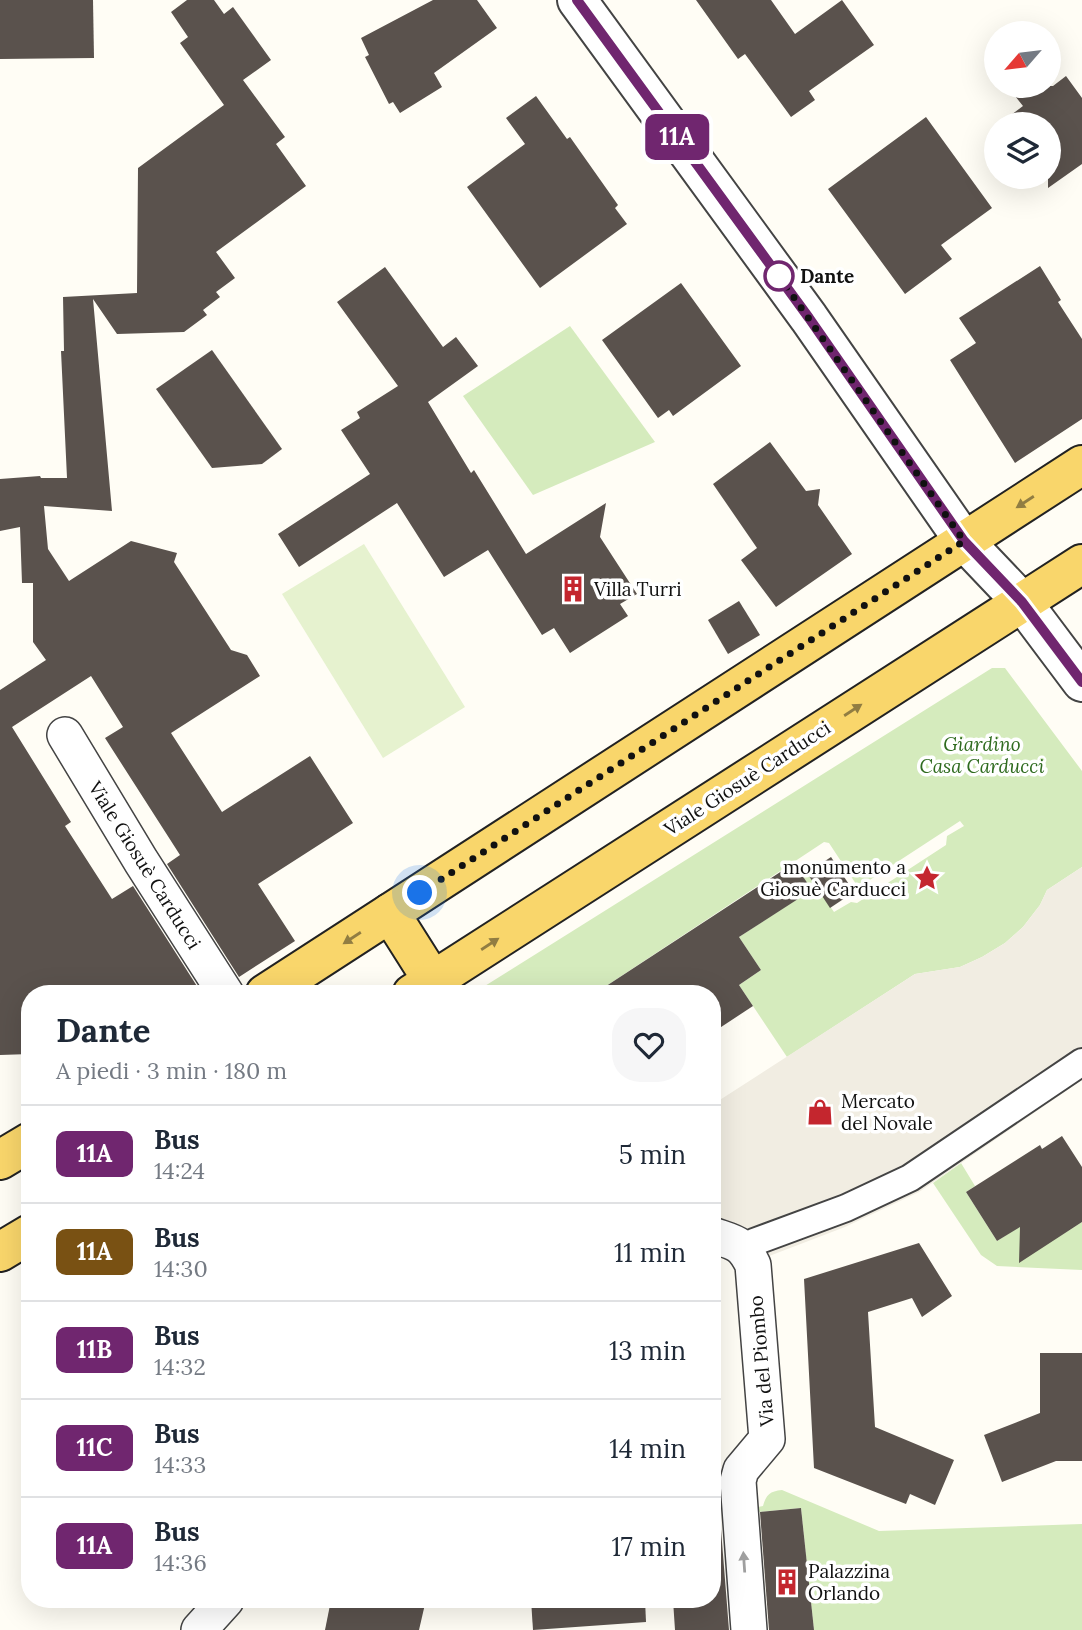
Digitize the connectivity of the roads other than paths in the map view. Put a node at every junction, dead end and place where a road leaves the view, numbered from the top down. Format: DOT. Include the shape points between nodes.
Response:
graph roads {
  1 [pos="577,0"];
  2 [pos="1082,465"];
  3 [pos="964,541"];
  4 [pos="1082,564"];
  5 [pos="1022,602"];
  6 [pos="1082,682"];
  7 [pos="65,735"];
  8 [pos="390,913"];
  9 [pos="220,985"];
  10 [pos="279,985"];
  11 [pos="426,985"];
  12 [pos="436,985"];
  13 [pos="1082,1062"];
  14 [pos="21,1147"];
  15 [pos="0,1160"];
  16 [pos="721,1238"];
  17 [pos="21,1239"];
  18 [pos="746,1251"];
  19 [pos="0,1252"];
  20 [pos="219,1608"];
  21 [pos="199,1630"];
  22 [pos="749,1630"];
  1 -- 3 [label="street" via="809,318"];
  2 -- 3 [label="main road, one-way"];
  3 -- 5 [label="street"];
  3 -- 8 [label="main road"];
  4 -- 5 [label="main road, Viale Giosuè Carducci"];
  5 -- 6 [label="street"];
  12 -- 5 [label="main road, Viale Giosuè Carducci, one-way"];
  7 -- 9 [label="street, Viale Giosuè Carducci"];
  8 -- 10 [label="main road, one-way"];
  8 -- 11 [label="main road"];
  13 -- 18 [label="street" via="911,1178 754,1242"];
  14 -- 15 [label="main road"];
  16 -- 18 [label="street"];
  17 -- 19 [label="main road"];
  22 -- 18 [label="street, Via del Piombo, one-way" via="738,1481 741,1470 767,1438 753,1265"];
  20 -- 21 [label="street"];
}
